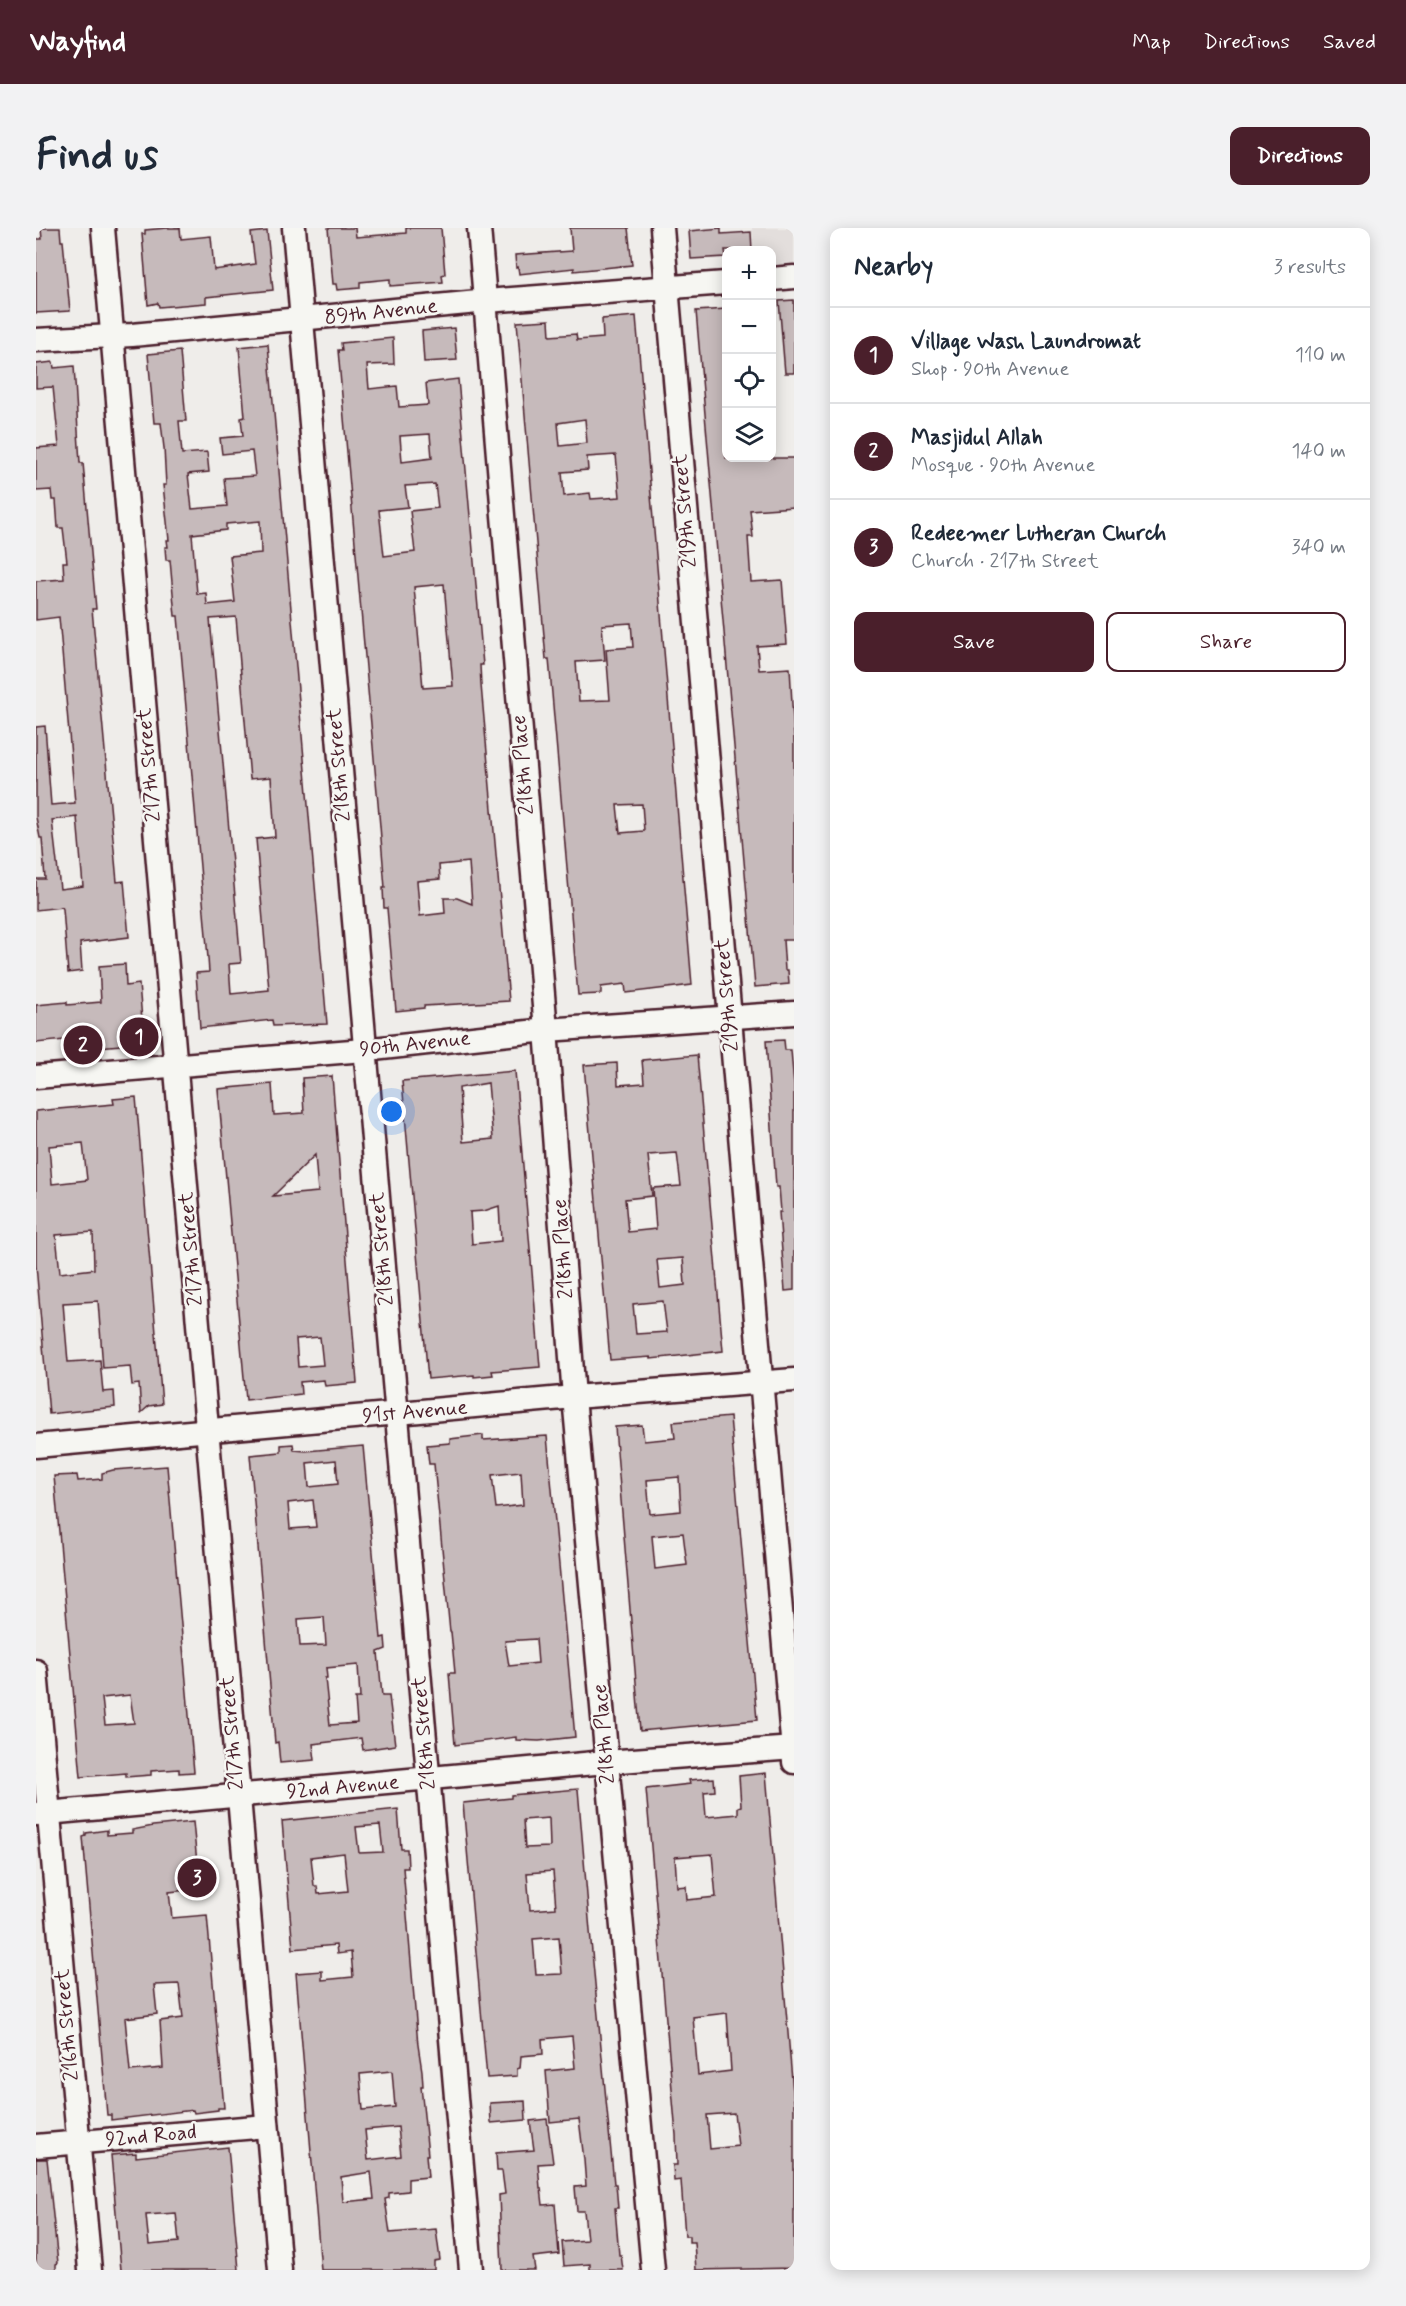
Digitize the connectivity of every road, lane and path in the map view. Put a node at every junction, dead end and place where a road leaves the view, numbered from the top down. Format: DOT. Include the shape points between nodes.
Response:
graph roads {
  1 [pos="103,228"];
  2 [pos="294,228"];
  3 [pos="479,228"];
  4 [pos="662,228"];
  5 [pos="794,277"];
  6 [pos="776,279"];
  7 [pos="722,283"];
  8 [pos="665,288"];
  9 [pos="485,301"];
  10 [pos="300,320"];
  11 [pos="111,336"];
  12 [pos="36,340"];
  13 [pos="794,1013"];
  14 [pos="729,1018"];
  15 [pos="546,1030"];
  16 [pos="364,1050"];
  17 [pos="175,1064"];
  18 [pos="36,1077"];
  19 [pos="794,1380"];
  20 [pos="761,1383"];
  21 [pos="574,1397"];
  22 [pos="396,1414"];
  23 [pos="206,1431"];
  24 [pos="36,1446"];
  25 [pos="36,1671"];
  26 [pos="794,1753"];
  27 [pos="606,1762"];
  28 [pos="428,1779"];
  29 [pos="238,1796"];
  30 [pos="42,1813"];
  31 [pos="267,2126"];
  32 [pos="77,2142"];
  33 [pos="36,2146"];
  34 [pos="90,2270"];
  35 [pos="280,2270"];
  36 [pos="471,2270"];
  37 [pos="654,2270"];
  1 -- 11 [label="street, 217th Street"];
  2 -- 10 [label="street, 218th Street"];
  3 -- 9 [label="street, 218th Place"];
  4 -- 8 [label="street, 219th Street"];
  5 -- 6 [label="street"];
  7 -- 8 [label="street, 89th Avenue"];
  8 -- 9 [label="street, 89th Avenue"];
  8 -- 14 [label="street, 219th Street"];
  9 -- 10 [label="street, 89th Avenue"];
  9 -- 15 [label="street, 218th Place"];
  10 -- 11 [label="street, 89th Avenue"];
  10 -- 16 [label="street, 218th Street"];
  11 -- 12 [label="street, 89th Avenue"];
  11 -- 17 [label="street, 217th Street"];
  13 -- 14 [label="street, 90th Avenue"];
  14 -- 15 [label="street, 90th Avenue"];
  14 -- 20 [label="street, 219th Street"];
  15 -- 16 [label="street, 90th Avenue"];
  15 -- 21 [label="street, 218th Place"];
  16 -- 17 [label="street, 90th Avenue"];
  16 -- 22 [label="street, 218th Street"];
  17 -- 18 [label="street, 90th Avenue"];
  17 -- 23 [label="street, 217th Street"];
  19 -- 20 [label="street, 91st Avenue"];
  20 -- 21 [label="street, 91st Avenue"];
  20 -- 26 [label="street, 219th Street"];
  21 -- 22 [label="street, 91st Avenue"];
  21 -- 27 [label="street, 218th Place"];
  22 -- 23 [label="street, 91st Avenue"];
  22 -- 28 [label="street, 218th Street"];
  23 -- 24 [label="street, 91st Avenue"];
  23 -- 29 [label="street, 217th Street"];
  25 -- 30 [label="street, 216th Street"];
  26 -- 27 [label="street, 92nd Avenue"];
  27 -- 28 [label="street, 92nd Avenue"];
  27 -- 37 [label="street, 218th Place"];
  28 -- 29 [label="street, 92nd Avenue"];
  28 -- 36 [label="street, 218th Street"];
  29 -- 30 [label="street, 92nd Avenue"];
  29 -- 31 [label="street, 217th Street"];
  30 -- 32 [label="street, 216th Street"];
  31 -- 32 [label="street, 92nd Road"];
  31 -- 35 [label="street, 217th Street"];
  32 -- 33 [label="street, 92nd Road"];
  32 -- 34 [label="street, 216th Street"];
}
